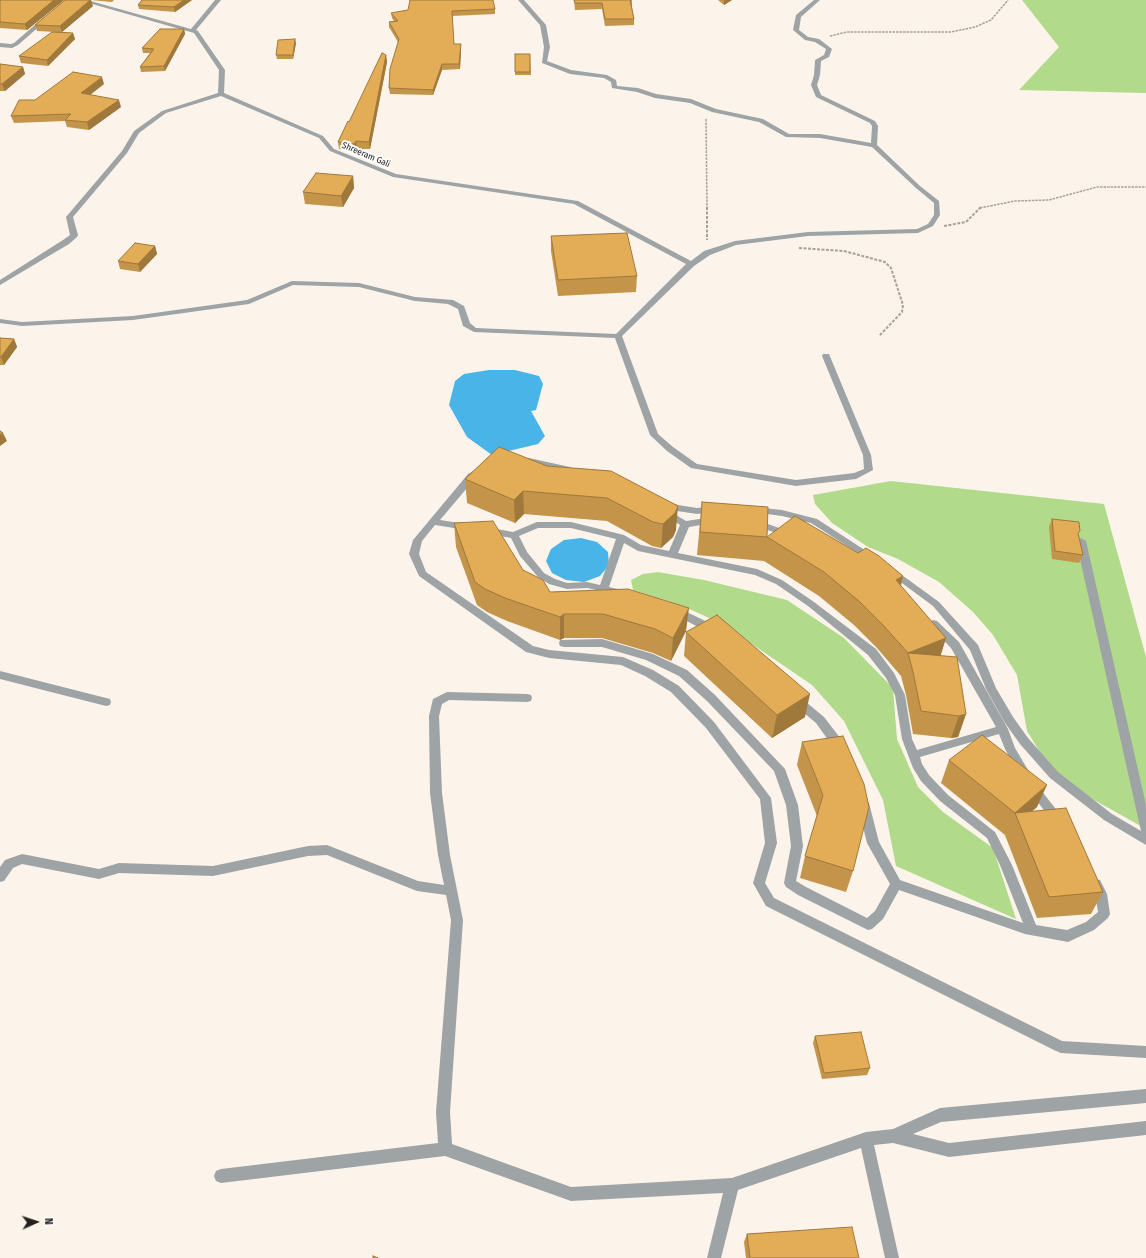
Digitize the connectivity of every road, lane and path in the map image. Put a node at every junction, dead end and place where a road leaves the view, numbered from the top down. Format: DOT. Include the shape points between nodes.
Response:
graph roads {
  1 [pos="81,0"];
  2 [pos="218,0"];
  3 [pos="521,0"];
  4 [pos="817,0"];
  5 [pos="1008,0"];
  6 [pos="52,14"];
  7 [pos="192,31"];
  8 [pos="808,39"];
  9 [pos="0,45"];
  10 [pos="221,94"];
  11 [pos="706,109"];
  12 [pos="874,145"];
  13 [pos="1146,188"];
  14 [pos="932,225"];
  15 [pos="795,247"];
  16 [pos="707,253"];
  17 [pos="691,264"];
  18 [pos="0,283"];
  19 [pos="0,321"];
  20 [pos="618,336"];
  21 [pos="879,336"];
  22 [pos="826,356"];
  23 [pos="517,460"];
  24 [pos="486,465"];
  25 [pos="581,472"];
  26 [pos="550,475"];
  27 [pos="572,479"];
  28 [pos="433,522"];
  29 [pos="685,524"];
  30 [pos="514,535"];
  31 [pos="621,537"];
  32 [pos="802,540"];
  33 [pos="1081,541"];
  34 [pos="672,555"];
  35 [pos="604,588"];
  36 [pos="631,596"];
  37 [pos="667,608"];
  38 [pos="927,618"];
  39 [pos="721,636"];
  40 [pos="564,643"];
  41 [pos="0,675"];
  42 [pos="791,695"];
  43 [pos="526,698"];
  44 [pos="106,702"];
  45 [pos="1002,729"];
  46 [pos="843,755"];
  47 [pos="913,755"];
  48 [pos="859,793"];
  49 [pos="1064,826"];
  50 [pos="1146,830"];
  51 [pos="1146,840"];
  52 [pos="1090,873"];
  53 [pos="0,877"];
  54 [pos="896,884"];
  55 [pos="451,891"];
  56 [pos="1032,930"];
  57 [pos="1146,1052"];
  58 [pos="1146,1096"];
  59 [pos="1146,1128"];
  60 [pos="893,1136"];
  61 [pos="866,1139"];
  62 [pos="445,1149"];
  63 [pos="221,1176"];
  64 [pos="732,1185"];
  65 [pos="714,1258"];
  66 [pos="892,1258"];
  1 -- 7 [label="street"];
  2 -- 7 [label="street"];
  3 -- 11 [label="street" via="543,25 547,47 544,62 570,72 606,76 614,81 614,87 690,101"];
  4 -- 8 [label="street" via="798,16 796,30"];
  5 -- 8 [label="path" via="992,20 951,32 847,32"];
  6 -- 9 [label="street" via="16,44"];
  7 -- 10 [label="street" via="196,32 222,70"];
  8 -- 12 [label="street" via="817,40 829,49 826,56 818,60 814,85 818,96 873,122"];
  10 -- 17 [label="street, Shreeram Gali" via="321,138 332,150 395,176 576,202"];
  10 -- 18 [label="street" via="164,112 136,132 125,152 68,217 74,235"];
  11 -- 12 [label="street" via="761,120 788,136 820,136"];
  11 -- 16 [label="path"];
  12 -- 14 [label="street" via="937,202 937,215"];
  13 -- 14 [label="path" via="1097,187 1049,200 1008,202 981,207 966,222 949,226"];
  14 -- 16 [label="street" via="918,231 801,235 735,243"];
  15 -- 21 [label="path" via="844,251 885,262 891,268 903,305 902,312"];
  16 -- 17 [label="street"];
  17 -- 20 [label="street"];
  19 -- 20 [label="street" via="22,324 133,318 249,302 292,283 359,285 415,299 450,302 461,308 466,324 474,330"];
  20 -- 22 [label="street" via="654,435 670,449 694,466 796,483 856,476 868,470 867,455"];
  23 -- 25 [label="street"];
  24 -- 28 [label="street" via="470,476"];
  26 -- 27 [label="street"];
  28 -- 30 [label="street"];
  28 -- 57 [label="street" via="418,540 414,554 422,574 530,649 549,654 623,661 649,673 675,689 710,725 765,798 771,843 759,883 770,902 1061,1047"];
  29 -- 29 [label="street" via="656,503 725,514"];
  29 -- 34 [label="street"];
  30 -- 31 [label="street" via="538,525 571,525"];
  30 -- 35 [label="street" via="523,554 541,575 552,582 567,586 587,585"];
  31 -- 34 [label="street" via="638,548"];
  31 -- 35 [label="street"];
  32 -- 51 [label="street" via="746,515 782,513 814,521 890,570 936,604 974,648 991,689 1009,720 1049,770 1108,818"];
  33 -- 50 [label="street"];
  34 -- 47 [label="street" via="757,572 779,582 872,652 900,695 907,739"];
  35 -- 36 [label="street"];
  37 -- 39 [label="street" via="688,616"];
  38 -- 45 [label="street" via="955,645"];
  40 -- 54 [label="street" via="602,643 675,668 711,698 779,769 792,805 797,846 790,883 868,925 879,915"];
  41 -- 44 [label="street"];
  42 -- 46 [label="street" via="820,720 837,742"];
  43 -- 55 [label="street" via="448,696 437,702 434,716 436,793"];
  45 -- 47 [label="street"];
  45 -- 49 [label="street" via="1010,749 1032,787"];
  47 -- 56 [label="street" via="925,778 944,798 991,835"];
  48 -- 54 [label="street" via="873,843"];
  52 -- 56 [label="street" via="1101,894 1104,914 1090,926 1068,936"];
  53 -- 55 [label="street" via="9,864 22,859 99,874 119,868 213,871 308,851 327,850 417,886"];
  54 -- 56 [label="street"];
  55 -- 62 [label="street" via="458,920 443,1112"];
  58 -- 60 [label="street" via="940,1115"];
  59 -- 60 [label="street" via="948,1150"];
  60 -- 61 [label="street"];
  61 -- 64 [label="street"];
  61 -- 66 [label="street"];
  62 -- 63 [label="street"];
  62 -- 64 [label="street" via="571,1194"];
  64 -- 65 [label="street"];
}
